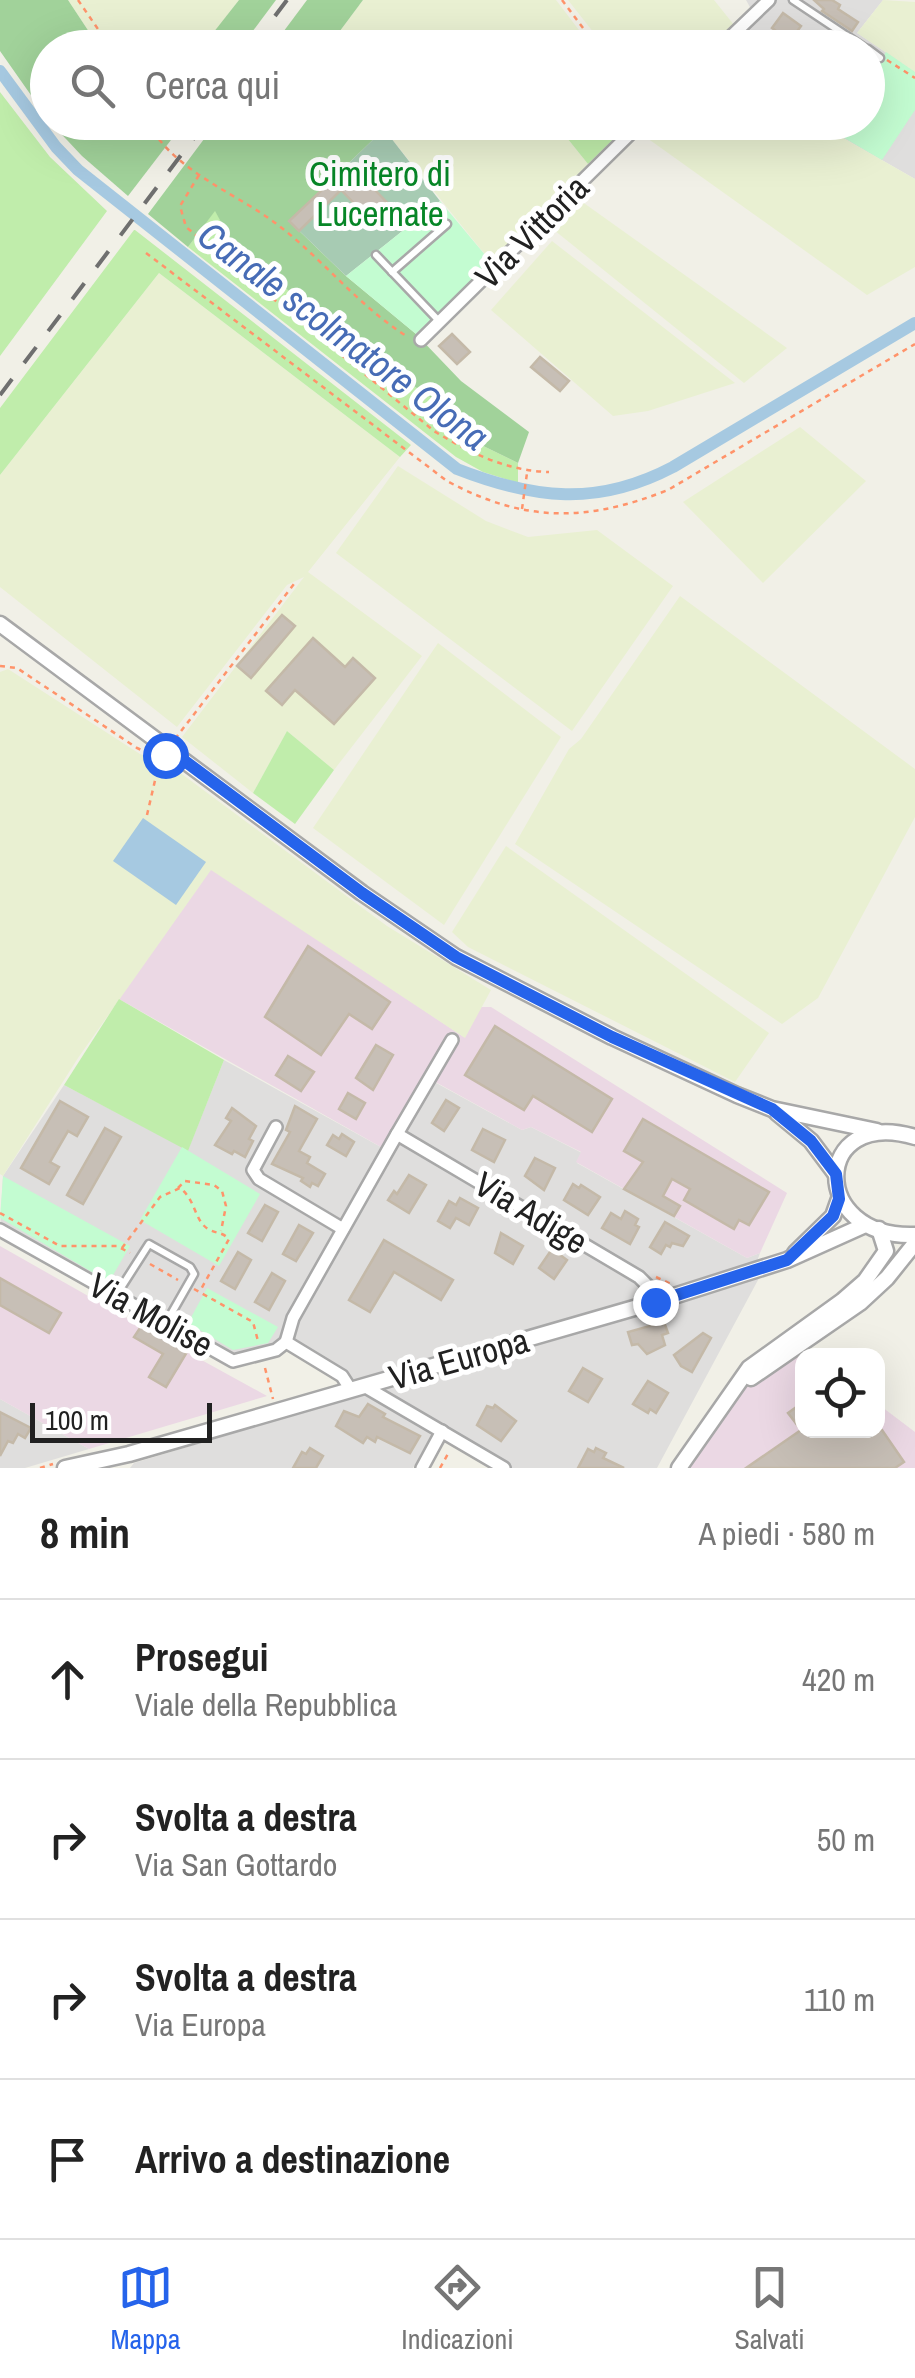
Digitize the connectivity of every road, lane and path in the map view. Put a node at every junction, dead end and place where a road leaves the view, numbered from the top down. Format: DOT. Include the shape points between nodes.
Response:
graph roads {
  1 [pos="78,0"];
  2 [pos="562,0"];
  3 [pos="769,0"];
  4 [pos="793,0"];
  5 [pos="99,30"];
  6 [pos="584,30"];
  7 [pos="738,30"];
  8 [pos="839,30"];
  9 [pos="885,61"];
  10 [pos="915,78"];
  11 [pos="161,140"];
  12 [pos="624,140"];
  13 [pos="199,176"];
  14 [pos="448,224"];
  15 [pos="146,253"];
  16 [pos="376,255"];
  17 [pos="392,272"];
  18 [pos="440,322"];
  19 [pos="421,340"];
  20 [pos="915,344"];
  21 [pos="550,472"];
  22 [pos="528,474"];
  23 [pos="522,510"];
  24 [pos="294,584"];
  25 [pos="0,624"];
  26 [pos="0,666"];
  27 [pos="165,754"];
  28 [pos="147,815"];
  29 [pos="452,1040"];
  30 [pos="772,1109"];
  31 [pos="276,1127"];
  32 [pos="877,1131"];
  33 [pos="398,1134"];
  34 [pos="915,1137"];
  35 [pos="836,1174"];
  36 [pos="177,1189"];
  37 [pos="839,1199"];
  38 [pos="0,1214"];
  39 [pos="872,1227"];
  40 [pos="344,1229"];
  41 [pos="0,1230"];
  42 [pos="221,1231"];
  43 [pos="915,1235"];
  44 [pos="915,1243"];
  45 [pos="122,1248"];
  46 [pos="138,1258"];
  47 [pos="787,1260"];
  48 [pos="187,1285"];
  49 [pos="199,1292"];
  50 [pos="117,1296"];
  51 [pos="655,1302"];
  52 [pos="166,1323"];
  53 [pos="286,1342"];
  54 [pos="262,1355"];
  55 [pos="358,1388"];
  56 [pos="734,1390"];
  57 [pos="274,1400"];
  58 [pos="442,1431"];
  59 [pos="456,1440"];
  60 [pos="130,1454"];
  61 [pos="65,1468"];
  62 [pos="110,1468"];
  63 [pos="422,1468"];
  64 [pos="440,1468"];
  65 [pos="504,1468"];
  66 [pos="679,1468"];
  1 -- 5 [label="path"];
  2 -- 6 [label="path"];
  3 -- 7 [label="street"];
  4 -- 8 [label="lane"];
  9 -- 10 [label="path"];
  11 -- 13 [label="path"];
  12 -- 18 [label="street, Via Vittoria"];
  13 -- 19 [label="path" via="265,215 389,325"];
  13 -- 22 [label="path" via="180,206 186,227 434,430 468,452"];
  14 -- 17 [label="lane"];
  15 -- 23 [label="path" via="447,481"];
  16 -- 17 [label="lane"];
  17 -- 18 [label="lane"];
  18 -- 19 [label="street, Via Vittoria"];
  20 -- 23 [label="path" via="668,490 589,514"];
  21 -- 22 [label="path"];
  22 -- 23 [label="path"];
  24 -- 27 [label="path"];
  25 -- 27 [label="street"];
  26 -- 27 [label="path" via="17,668 137,748"];
  27 -- 28 [label="path"];
  27 -- 30 [label="street" via="456,957"];
  29 -- 33 [label="street"];
  30 -- 32 [label="street"];
  30 -- 35 [label="street" via="811,1141"];
  31 -- 40 [label="street" via="254,1170 259,1179"];
  32 -- 34 [label="street"];
  32 -- 35 [label="street" via="846,1150"];
  33 -- 40 [label="street"];
  33 -- 51 [label="street, Via Adige" via="639,1276"];
  35 -- 37 [label="street"];
  36 -- 42 [label="path" via="192,1197 204,1226"];
  36 -- 42 [label="path" via="185,1181 222,1191"];
  36 -- 45 [label="path" via="160,1197"];
  37 -- 39 [label="street"];
  37 -- 47 [label="street, Via Europa" via="833,1216"];
  38 -- 45 [label="path" via="60,1246"];
  39 -- 43 [label="street"];
  39 -- 47 [label="street, Via Europa"];
  39 -- 56 [label="street" via="886,1251 865,1282 758,1360"];
  40 -- 53 [label="street"];
  41 -- 50 [label="street, Via Molise"];
  42 -- 49 [label="path" via="229,1240"];
  44 -- 56 [label="street" via="860,1303"];
  45 -- 46 [label="path"];
  46 -- 48 [label="path"];
  46 -- 48 [label="lane" via="152,1244 193,1270"];
  46 -- 50 [label="lane"];
  47 -- 51 [label="street, Via Europa"];
  48 -- 49 [label="path"];
  48 -- 52 [label="lane"];
  49 -- 54 [label="path" via="253,1322"];
  50 -- 52 [label="street, Via Molise"];
  51 -- 55 [label="street, Via Europa"];
  52 -- 54 [label="street, Via Molise" via="234,1362"];
  53 -- 54 [label="street, Via Molise"];
  53 -- 55 [label="street"];
  54 -- 57 [label="path"];
  55 -- 58 [label="street"];
  55 -- 60 [label="street, Via Europa"];
  56 -- 66 [label="street"];
  58 -- 59 [label="street"];
  58 -- 63 [label="street"];
  59 -- 64 [label="path"];
  59 -- 65 [label="street"];
  60 -- 61 [label="street, Via Europa"];
  60 -- 62 [label="street, Via Europa"];
}
